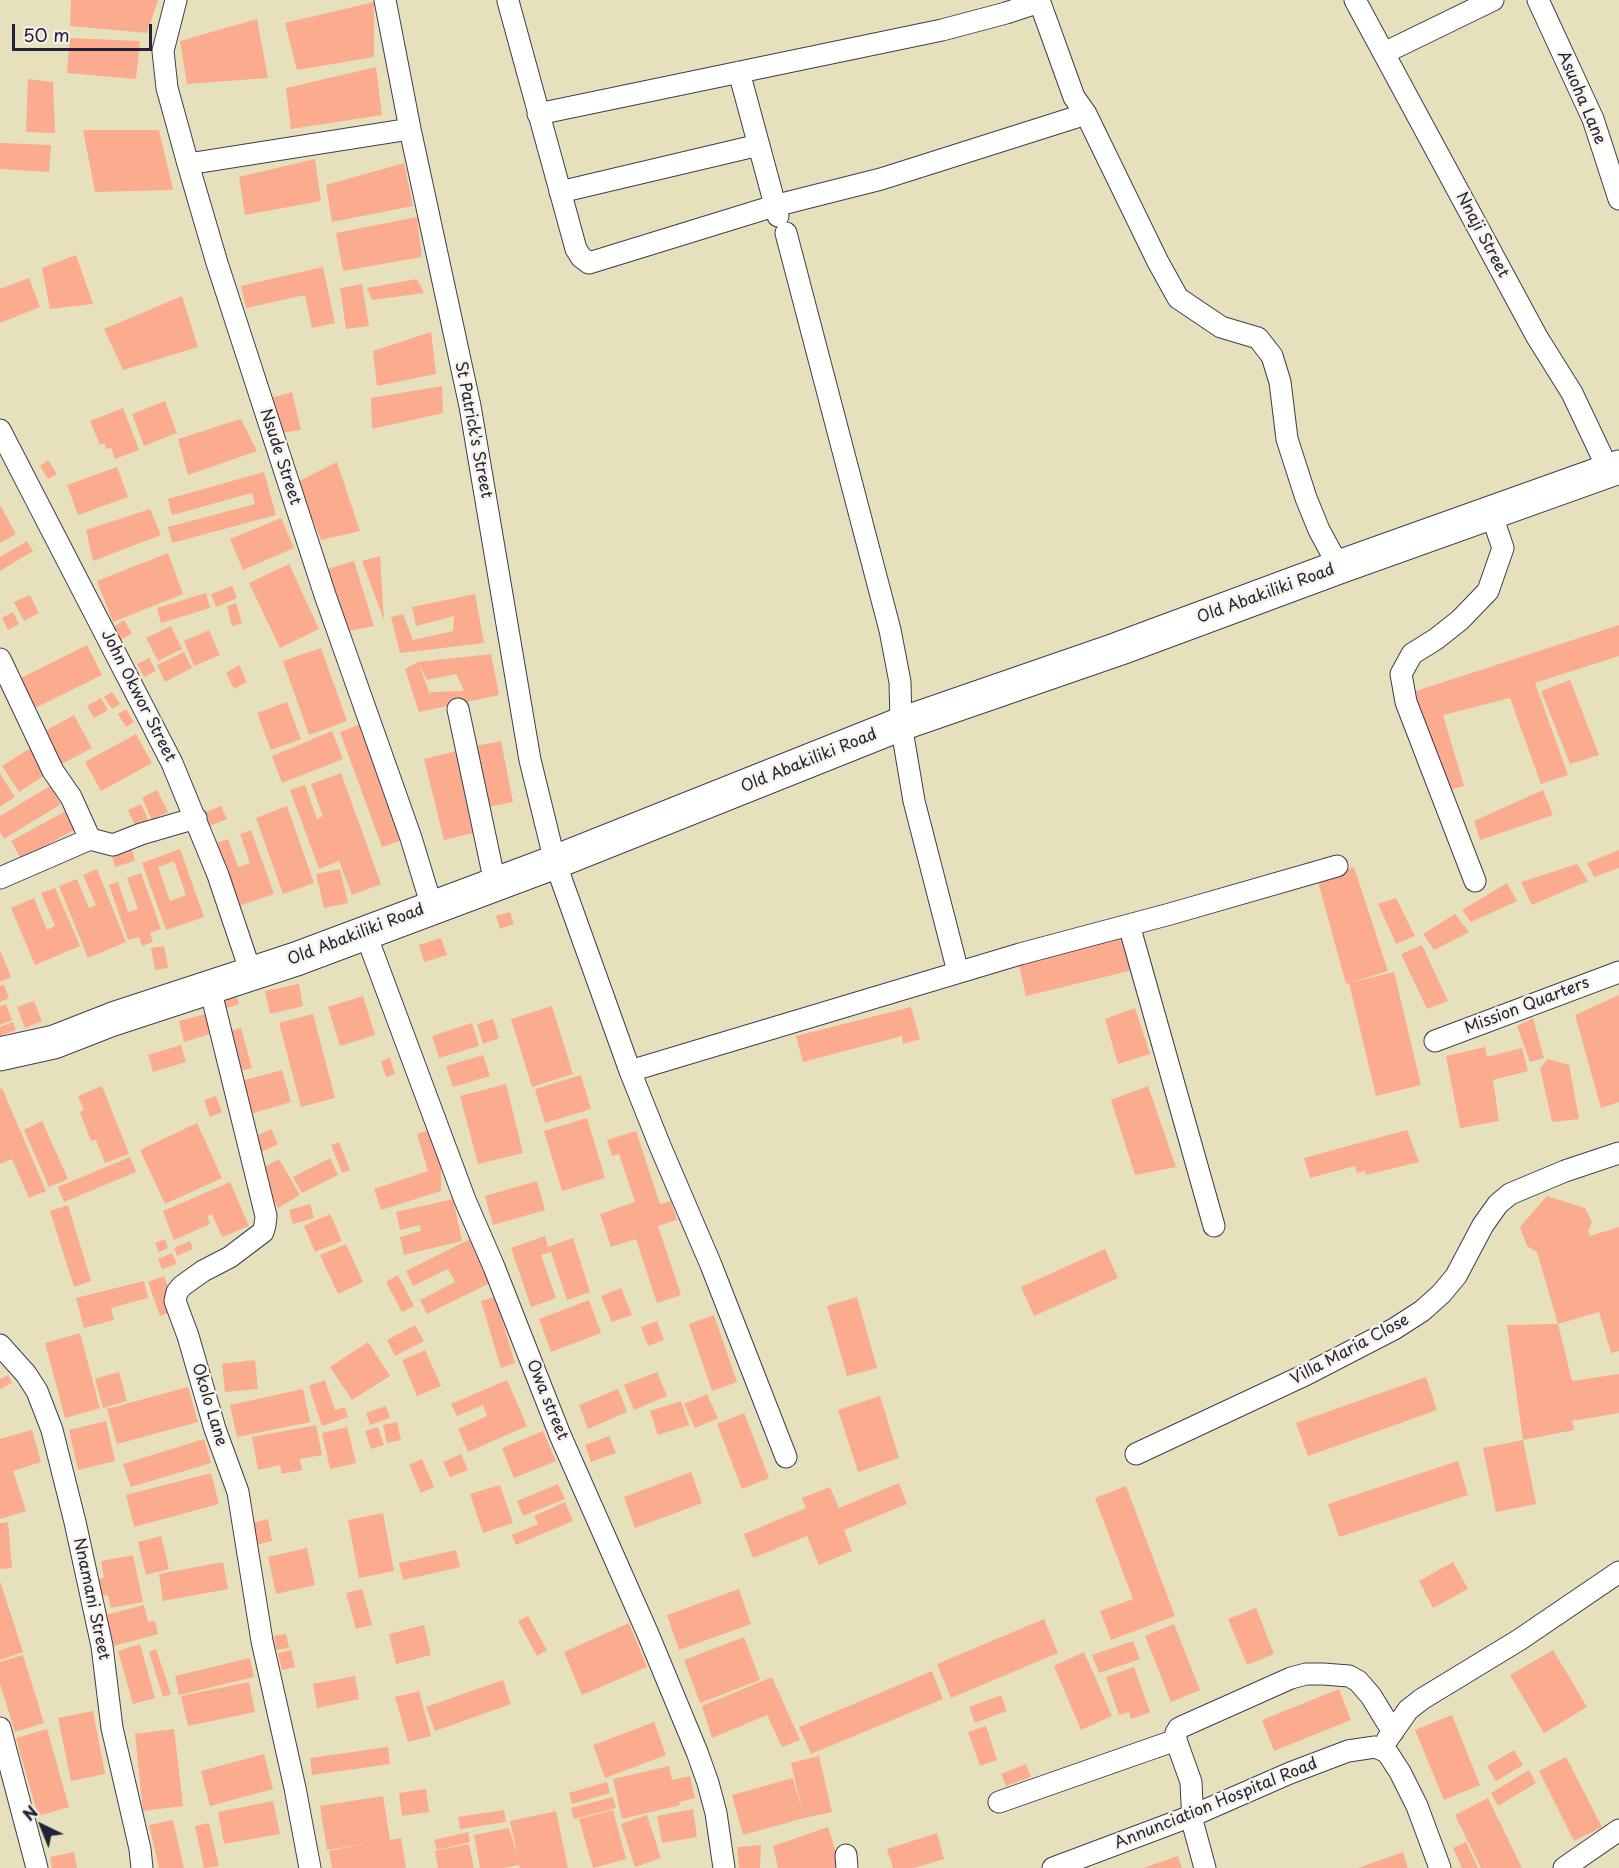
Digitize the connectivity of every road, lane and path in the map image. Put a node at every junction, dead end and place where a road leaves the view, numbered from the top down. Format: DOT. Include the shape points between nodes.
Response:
graph roads {
  1 [pos="176,0"];
  2 [pos="385,0"];
  3 [pos="1354,0"];
  4 [pos="1493,0"];
  5 [pos="1538,0"];
  6 [pos="508,1"];
  7 [pos="1039,1"];
  8 [pos="1384,53"];
  9 [pos="739,72"];
  10 [pos="538,114"];
  11 [pos="1086,114"];
  12 [pos="410,129"];
  13 [pos="759,144"];
  14 [pos="188,164"];
  15 [pos="560,192"];
  16 [pos="1619,199"];
  17 [pos="779,218"];
  18 [pos="0,430"];
  19 [pos="1614,469"];
  20 [pos="1491,513"];
  21 [pos="1339,567"];
  22 [pos="0,659"];
  23 [pos="458,709"];
  24 [pos="901,724"];
  25 [pos="196,818"];
  26 [pos="90,839"];
  27 [pos="555,862"];
  28 [pos="1337,866"];
  29 [pos="0,878"];
  30 [pos="1475,881"];
  31 [pos="495,883"];
  32 [pos="432,907"];
  33 [pos="1129,925"];
  34 [pos="365,932"];
  35 [pos="958,972"];
  36 [pos="1619,972"];
  37 [pos="251,973"];
  38 [pos="210,988"];
  39 [pos="1436,1041"];
  40 [pos="0,1054"];
  41 [pos="630,1071"];
  42 [pos="1619,1153"];
  43 [pos="1214,1226"];
  44 [pos="0,1345"];
  45 [pos="1136,1454"];
  46 [pos="786,1457"];
  47 [pos="1619,1572"];
  48 [pos="0,1728"];
  49 [pos="1176,1740"];
  50 [pos="1387,1740"];
  51 [pos="999,1802"];
  52 [pos="1194,1815"];
  53 [pos="1619,1830"];
  54 [pos="38,1868"];
  55 [pos="142,1868"];
  56 [pos="310,1868"];
  57 [pos="724,1868"];
  58 [pos="1053,1868"];
  59 [pos="1205,1868"];
  60 [pos="1440,1868"];
  61 [pos="1564,1868"];
  1 -- 14 [label="street, Nsude Street" via="163,51 167,88"];
  2 -- 12 [label="street, St Patrick's Street"];
  3 -- 8 [label="street, Nnaji Street"];
  4 -- 8 [label="street"];
  5 -- 16 [label="street, Asuoha Lane" via="1593,119"];
  6 -- 10 [label="street"];
  7 -- 9 [label="street" via="942,30"];
  7 -- 11 [label="street" via="1066,79"];
  8 -- 19 [label="street, Nnaji Street" via="1537,337"];
  9 -- 10 [label="street"];
  9 -- 13 [label="street"];
  10 -- 15 [label="street"];
  11 -- 17 [label="street" via="881,179"];
  11 -- 21 [label="street" via="1178,298 1221,327 1258,339 1272,356 1280,382 1287,440 1318,530"];
  12 -- 14 [label="street"];
  12 -- 27 [label="street, St Patrick's Street" via="470,406 530,760"];
  13 -- 15 [label="street"];
  13 -- 17 [label="street"];
  14 -- 32 [label="street, Nsude Street" via="325,595"];
  15 -- 17 [label="street" via="576,249 590,262"];
  17 -- 24 [label="street" via="890,630 900,682"];
  18 -- 25 [label="street, John Okwor Street" via="158,733"];
  19 -- 20 [label="main road, Old Abakiliki Road"];
  20 -- 21 [label="main road, Old Abakiliki Road"];
  20 -- 30 [label="street" via="1503,548 1488,591 1460,620 1412,654 1401,674 1406,702"];
  21 -- 24 [label="main road, Old Abakiliki Road"];
  22 -- 26 [label="street"];
  23 -- 31 [label="street"];
  24 -- 27 [label="main road, Old Abakiliki Road"];
  24 -- 35 [label="street" via="914,801"];
  25 -- 26 [label="street" via="113,845"];
  25 -- 37 [label="street, John Okwor Street"];
  26 -- 29 [label="street"];
  27 -- 31 [label="main road, Old Abakiliki Road"];
  27 -- 41 [label="street, St Patrick's Street"];
  28 -- 33 [label="street"];
  31 -- 32 [label="main road, Old Abakiliki Road"];
  32 -- 34 [label="main road, Old Abakiliki Road"];
  33 -- 35 [label="street"];
  33 -- 43 [label="street"];
  34 -- 37 [label="main road, Old Abakiliki Road"];
  34 -- 57 [label="street, Owa street" via="465,1200 560,1435 697,1752 716,1813"];
  35 -- 41 [label="street"];
  36 -- 39 [label="street, Mission Quarters"];
  37 -- 38 [label="main road, Old Abakiliki Road"];
  38 -- 40 [label="main road, Old Abakiliki Road" via="54,1042"];
  38 -- 56 [label="street, Okolo Lane" via="266,1225 263,1232 237,1252 182,1286 175,1300 214,1429 238,1492 260,1630"];
  41 -- 46 [label="street, St Patrick's Street"];
  42 -- 45 [label="street, Villa Maria Close" via="1510,1194 1483,1225 1456,1276 1422,1311 1372,1342"];
  44 -- 55 [label="street, Nnamani Street" via="37,1391 52,1430 102,1646 111,1728"];
  47 -- 50 [label="street" via="1422,1699 1408,1710"];
  48 -- 54 [label="street"];
  49 -- 50 [label="street" via="1179,1728 1290,1678 1340,1674 1358,1681 1371,1696"];
  49 -- 51 [label="street"];
  49 -- 52 [label="street" via="1191,1782"];
  50 -- 52 [label="street, Annunciation Hospital Road" via="1290,1773"];
  50 -- 60 [label="street"];
  52 -- 58 [label="street, Annunciation Hospital Road"];
  52 -- 59 [label="street"];
  53 -- 61 [label="street"];
}
